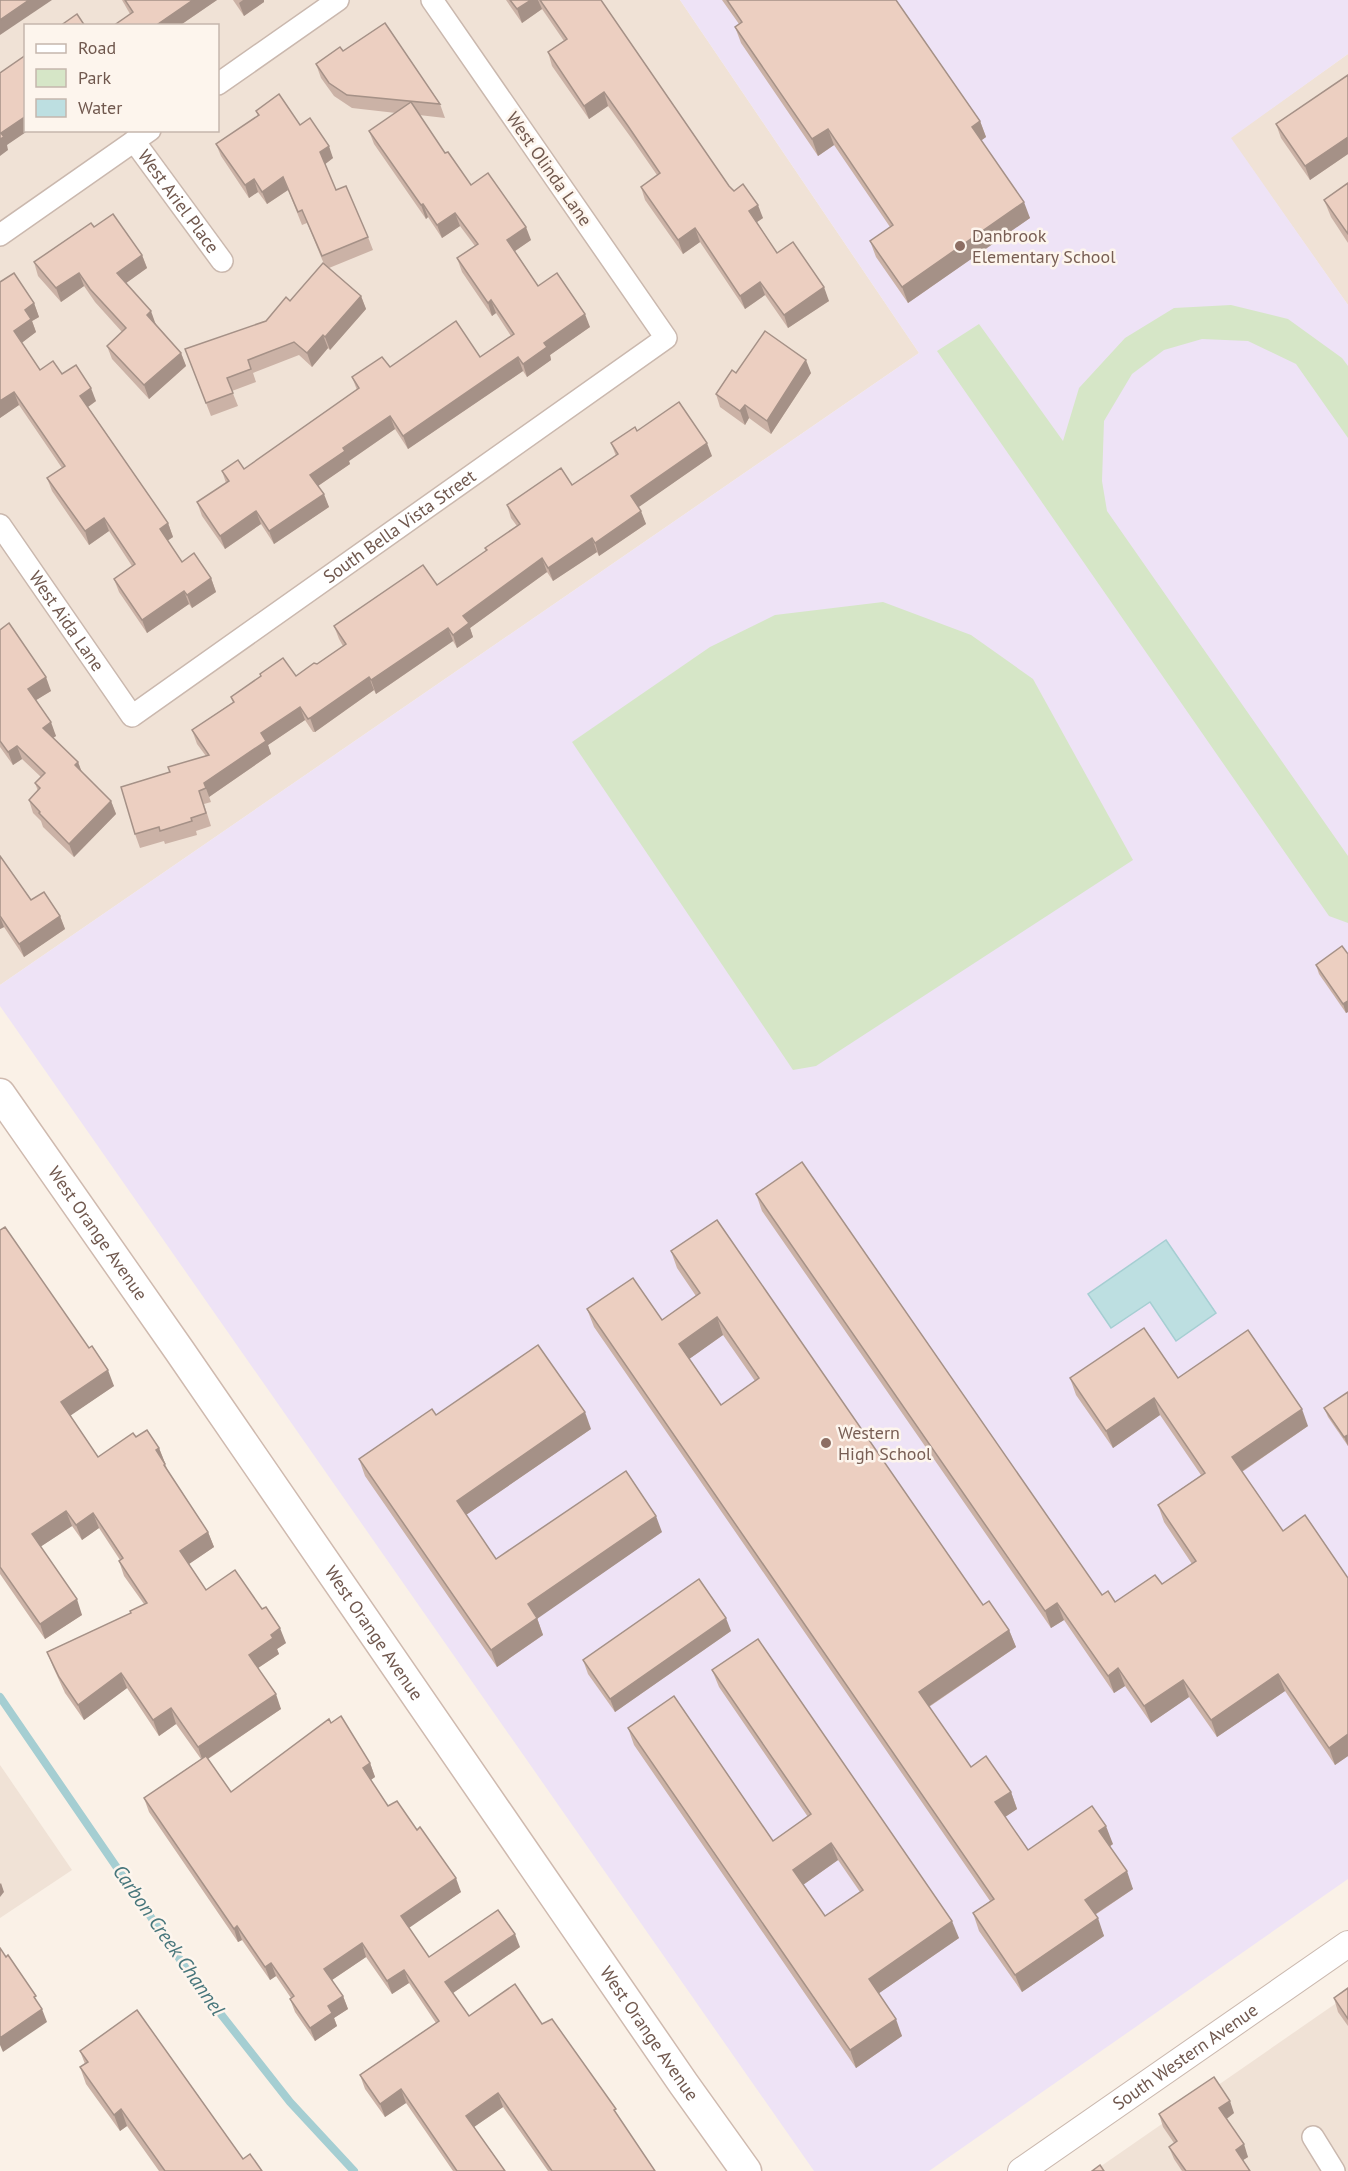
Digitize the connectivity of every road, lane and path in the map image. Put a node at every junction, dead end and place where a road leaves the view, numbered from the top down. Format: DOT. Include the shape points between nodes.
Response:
graph roads {
  1 [pos="338,0"];
  2 [pos="432,0"];
  3 [pos="219,83"];
  4 [pos="142,136"];
  5 [pos="0,235"];
  6 [pos="222,261"];
  7 [pos="666,338"];
  8 [pos="0,525"];
  9 [pos="132,716"];
  10 [pos="0,1094"];
  11 [pos="1348,1944"];
  12 [pos="1313,2137"];
  13 [pos="746,2171"];
  14 [pos="1021,2171"];
  15 [pos="1334,2171"];
  1 -- 3 [label="street"];
  2 -- 7 [label="street, West Olinda Lane"];
  4 -- 5 [label="street"];
  4 -- 6 [label="street, West Ariel Place"];
  7 -- 9 [label="street, South Bella Vista Street"];
  8 -- 9 [label="street, West Aida Lane"];
  10 -- 13 [label="main road, West Orange Avenue"];
  11 -- 14 [label="street, South Western Avenue"];
  12 -- 15 [label="street"];
}
